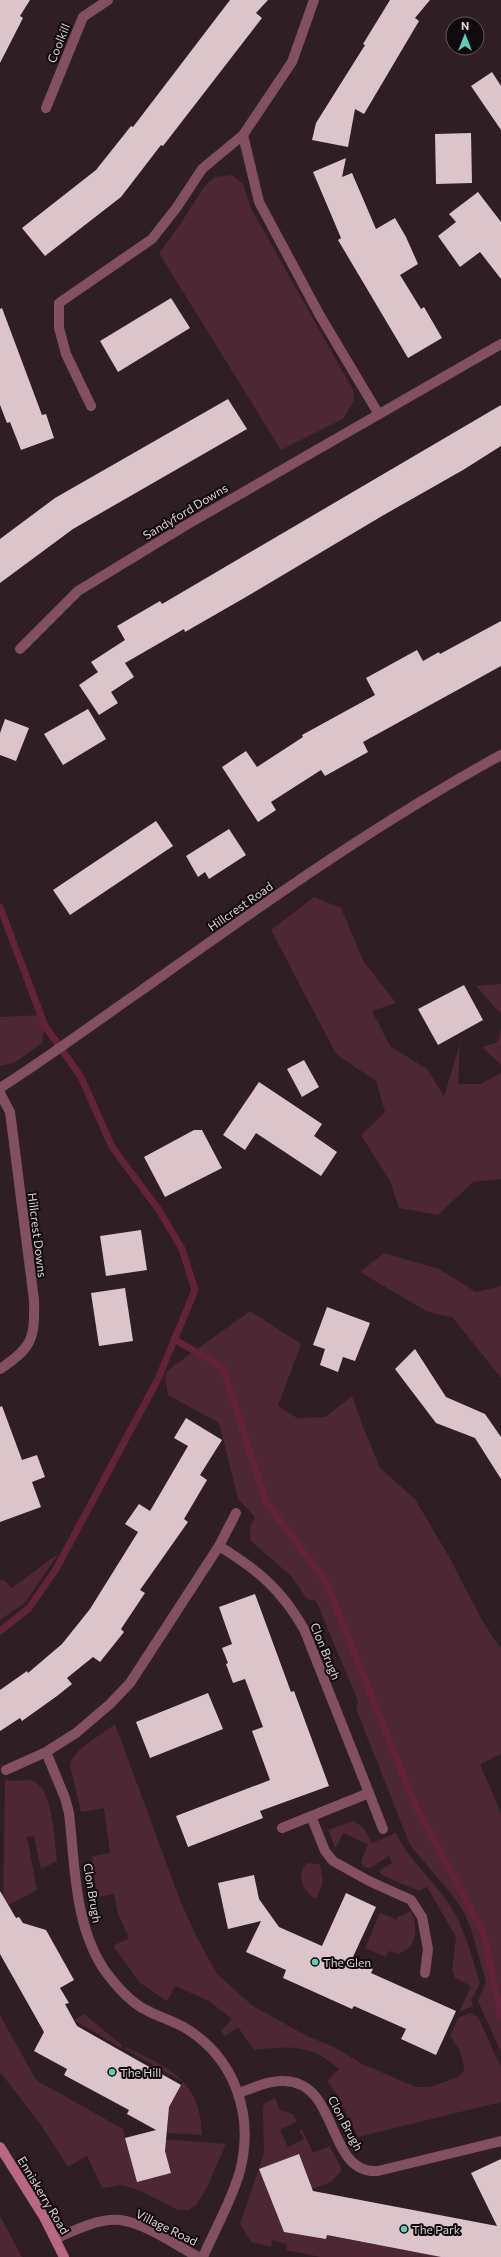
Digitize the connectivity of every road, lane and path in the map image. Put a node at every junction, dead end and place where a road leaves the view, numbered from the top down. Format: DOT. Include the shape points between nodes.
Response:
graph roads {
  1 [pos="108,0"];
  2 [pos="314,0"];
  3 [pos="46,108"];
  4 [pos="243,135"];
  5 [pos="501,344"];
  6 [pos="91,406"];
  7 [pos="378,413"];
  8 [pos="20,649"];
  9 [pos="501,755"];
  10 [pos="0,1088"];
  11 [pos="0,1093"];
  12 [pos="0,1369"];
  13 [pos="236,1513"];
  14 [pos="219,1546"];
  15 [pos="46,1752"];
  16 [pos="6,1770"];
  17 [pos="369,1793"];
  18 [pos="311,1816"];
  19 [pos="282,1828"];
  20 [pos="383,1829"];
  21 [pos="425,1973"];
  22 [pos="239,2093"];
  23 [pos="501,2141"];
  24 [pos="0,2147"];
  25 [pos="56,2239"];
  26 [pos="64,2257"];
  27 [pos="198,2257"];
  28 [pos="203,2257"];
  1 -- 3 [label="street, Coolkill" via="83,16"];
  2 -- 4 [label="street" via="292,62"];
  4 -- 6 [label="street" via="202,169 152,239 59,303 59,328 66,354"];
  4 -- 7 [label="street" via="259,202 319,314"];
  5 -- 7 [label="street, Sandyford Downs"];
  7 -- 8 [label="street, Sandyford Downs" via="78,591"];
  9 -- 10 [label="street, Hillcrest Road" via="434,792 354,842"];
  11 -- 12 [label="street, Hillcrest Downs" via="10,1112 34,1300 34,1324 29,1346"];
  13 -- 14 [label="street"];
  14 -- 15 [label="street" via="130,1683 76,1733"];
  14 -- 17 [label="street, Clon Brugh" via="252,1566 271,1583 295,1613 304,1629"];
  15 -- 16 [label="street"];
  15 -- 22 [label="street, Clon Brugh" via="65,1798 83,1923 104,1968 121,1990 140,2006 205,2041 232,2075"];
  17 -- 18 [label="street"];
  17 -- 20 [label="street, Clon Brugh"];
  18 -- 19 [label="street"];
  18 -- 21 [label="street" via="325,1851 333,1861 412,1900 422,1917 428,1949"];
  22 -- 23 [label="street, Clon Brugh" via="283,2080 297,2082 309,2088 317,2097 352,2164 363,2171 378,2171"];
  22 -- 28 [label="street, Clon Brugh" via="245,2131 241,2166 232,2194"];
  24 -- 25 [label="main road, Enniskerry Road"];
  25 -- 26 [label="main road, Enniskerry Road"];
  25 -- 27 [label="street, Village Road" via="92,2225 120,2220 142,2227"];
}
